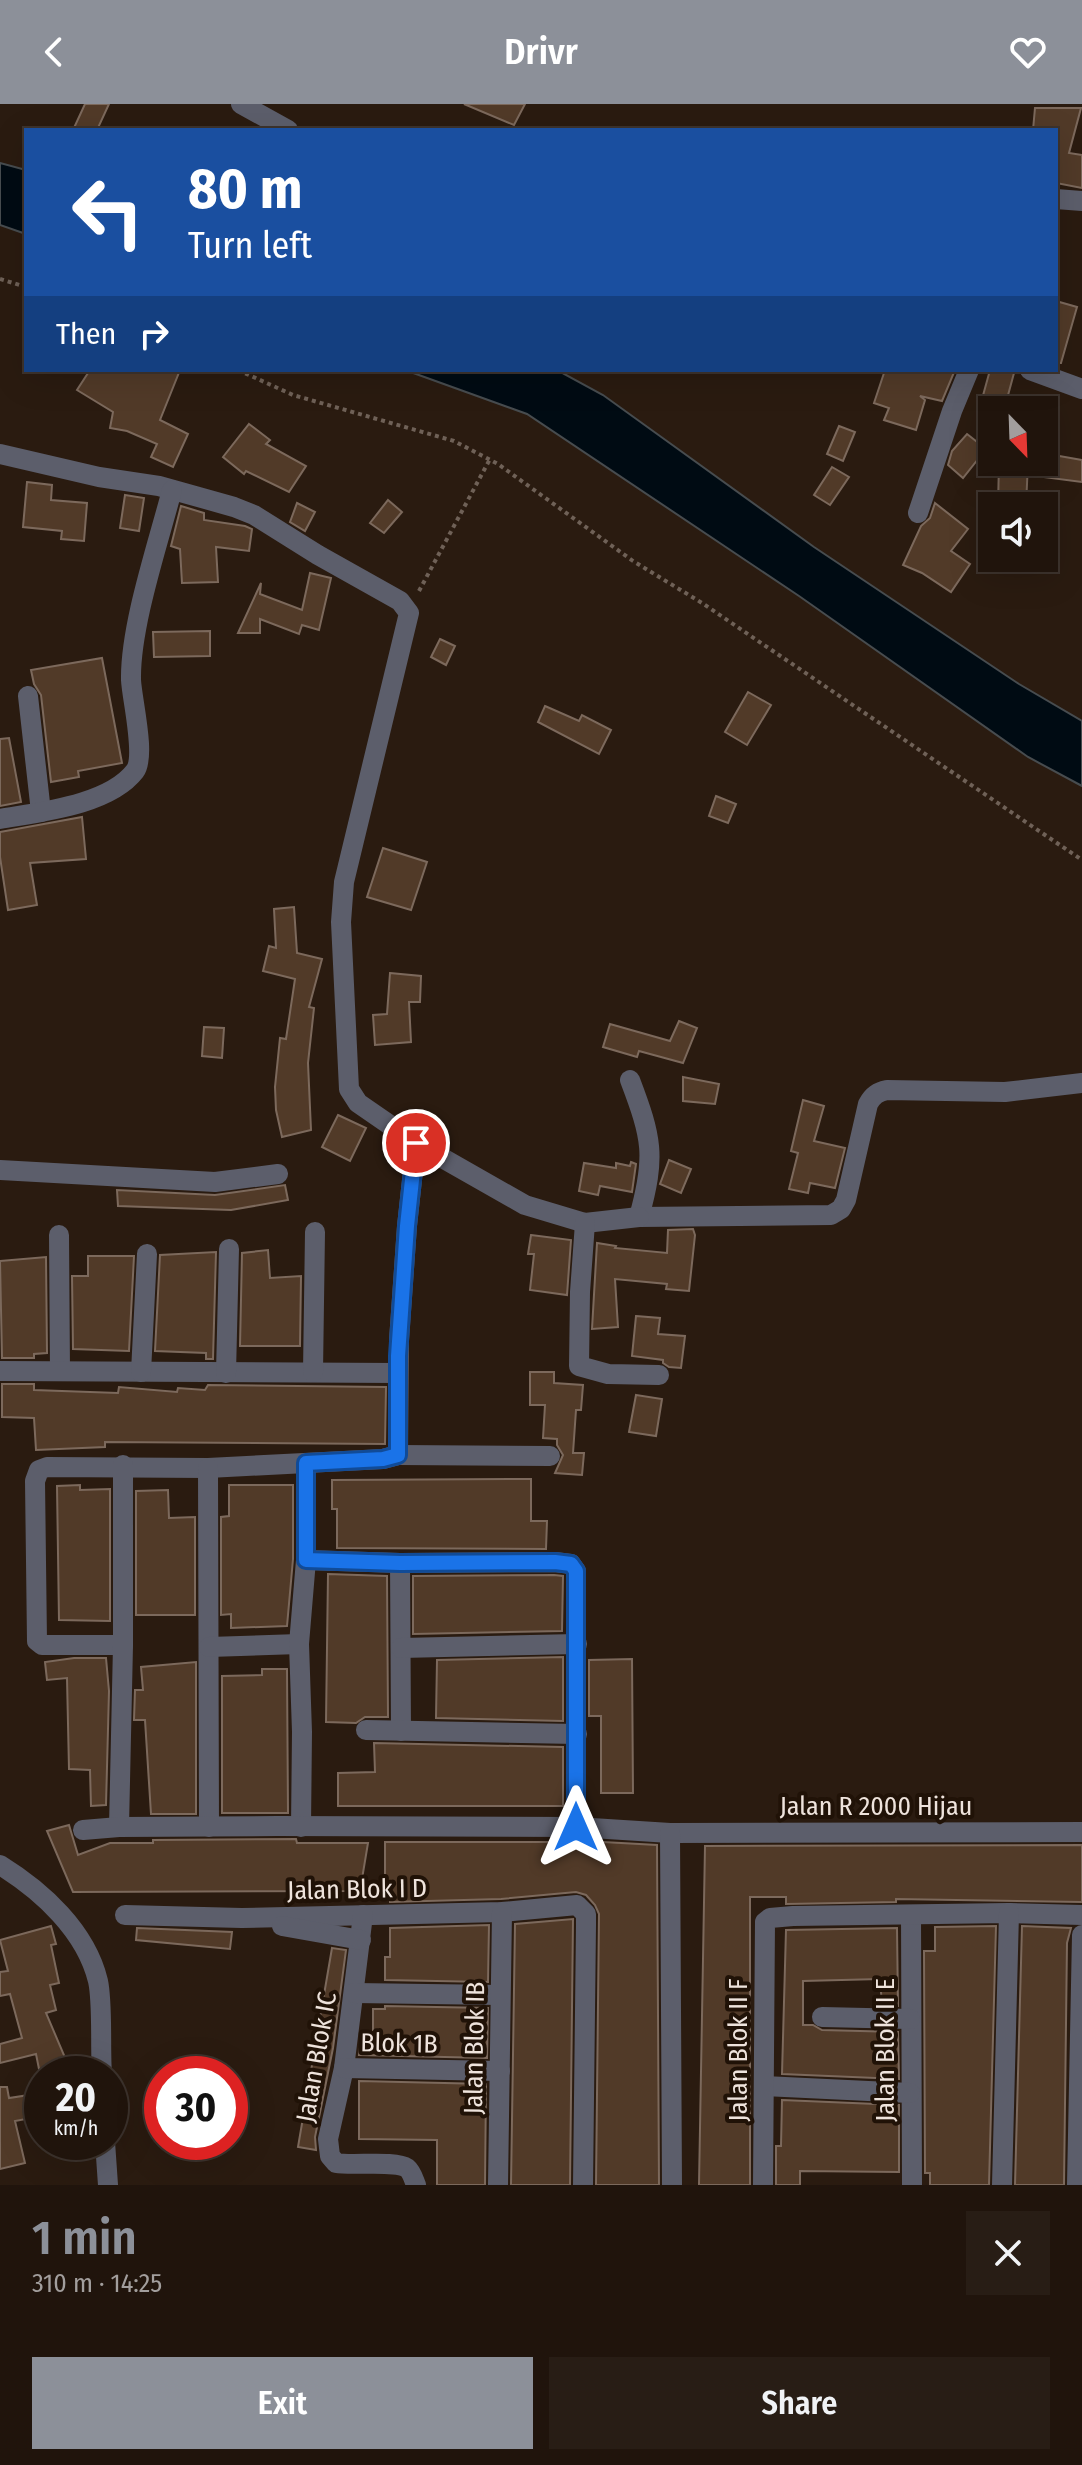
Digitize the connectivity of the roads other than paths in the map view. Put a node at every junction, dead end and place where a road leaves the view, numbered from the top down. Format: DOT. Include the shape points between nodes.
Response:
graph roads {
  1 [pos="241,104"];
  2 [pos="284,128"];
  3 [pos="1058,199"];
  4 [pos="1082,201"];
  5 [pos="968,372"];
  6 [pos="1035,372"];
  7 [pos="1082,389"];
  8 [pos="0,454"];
  9 [pos="172,490"];
  10 [pos="918,513"];
  11 [pos="28,696"];
  12 [pos="41,812"];
  13 [pos="0,819"];
  14 [pos="630,1080"];
  15 [pos="1082,1083"];
  16 [pos="416,1143"];
  17 [pos="0,1170"];
  18 [pos="278,1174"];
  19 [pos="639,1217"];
  20 [pos="585,1223"];
  21 [pos="315,1232"];
  22 [pos="59,1235"];
  23 [pos="229,1249"];
  24 [pos="147,1254"];
  25 [pos="0,1371"];
  26 [pos="60,1371"];
  27 [pos="141,1372"];
  28 [pos="313,1372"];
  29 [pos="226,1373"];
  30 [pos="397,1373"];
  31 [pos="659,1375"];
  32 [pos="398,1455"];
  33 [pos="550,1456"];
  34 [pos="306,1463"];
  35 [pos="123,1465"];
  36 [pos="208,1468"];
  37 [pos="306,1560"];
  38 [pos="400,1563"];
  39 [pos="299,1644"];
  40 [pos="577,1644"];
  41 [pos="123,1645"];
  42 [pos="209,1647"];
  43 [pos="401,1648"];
  44 [pos="366,1730"];
  45 [pos="401,1731"];
  46 [pos="577,1734"];
  47 [pos="119,1827"];
  48 [pos="209,1827"];
  49 [pos="301,1827"];
  50 [pos="576,1827"];
  51 [pos="83,1830"];
  52 [pos="1082,1832"];
  53 [pos="670,1833"];
  54 [pos="0,1865"];
  55 [pos="502,1912"];
  56 [pos="1009,1913"];
  57 [pos="125,1915"];
  58 [pos="363,1915"];
  59 [pos="911,1915"];
  60 [pos="1082,1915"];
  61 [pos="242,1918"];
  62 [pos="1082,1935"];
  63 [pos="361,1940"];
  64 [pos="354,1993"];
  65 [pos="500,1995"];
  66 [pos="822,2017"];
  67 [pos="910,2019"];
  68 [pos="101,2056"];
  69 [pos="344,2068"];
  70 [pos="500,2071"];
  71 [pos="764,2086"];
  72 [pos="910,2093"];
  73 [pos="106,2160"];
  74 [pos="108,2185"];
  75 [pos="416,2185"];
  76 [pos="498,2185"];
  77 [pos="583,2185"];
  78 [pos="672,2185"];
  79 [pos="763,2185"];
  80 [pos="912,2185"];
  81 [pos="1002,2185"];
  82 [pos="1077,2185"];
  1 -- 2 [label="street"];
  3 -- 4 [label="street"];
  5 -- 10 [label="street"];
  6 -- 7 [label="street"];
  8 -- 9 [label="street"];
  9 -- 12 [label="street" via="134,647 131,681 138,767 105,793"];
  9 -- 16 [label="street" via="254,515 400,601 409,613 344,882 341,922 349,1089 358,1103"];
  11 -- 12 [label="street"];
  12 -- 13 [label="street"];
  14 -- 19 [label="street" via="648,1131 652,1162"];
  15 -- 19 [label="street" via="1005,1092 879,1092 868,1104 846,1200 831,1215"];
  16 -- 20 [label="street" via="525,1205"];
  16 -- 30 [label="street"];
  17 -- 18 [label="street" via="215,1182"];
  19 -- 20 [label="street"];
  20 -- 31 [label="street" via="579,1366 608,1374"];
  21 -- 28 [label="street"];
  22 -- 26 [label="street"];
  23 -- 29 [label="street"];
  24 -- 27 [label="street"];
  25 -- 26 [label="street"];
  26 -- 27 [label="street"];
  27 -- 29 [label="street"];
  28 -- 29 [label="street"];
  28 -- 30 [label="street"];
  30 -- 32 [label="street"];
  32 -- 33 [label="street"];
  32 -- 34 [label="street"];
  34 -- 36 [label="street"];
  34 -- 37 [label="street"];
  35 -- 36 [label="street"];
  35 -- 41 [label="street"];
  35 -- 41 [label="street" via="47,1467 37,1475 35,1635 42,1645"];
  36 -- 42 [label="street"];
  37 -- 38 [label="street"];
  37 -- 39 [label="street"];
  38 -- 40 [label="street" via="571,1564 576,1571"];
  38 -- 43 [label="street"];
  39 -- 42 [label="street"];
  39 -- 49 [label="street"];
  40 -- 43 [label="street"];
  40 -- 46 [label="street"];
  41 -- 47 [label="street"];
  42 -- 48 [label="street"];
  43 -- 45 [label="street"];
  44 -- 45 [label="street"];
  45 -- 46 [label="street"];
  46 -- 50 [label="street"];
  47 -- 48 [label="street, Jalan R 2000 Hijau"];
  47 -- 51 [label="street, Jalan R 2000 Hijau"];
  48 -- 49 [label="street, Jalan R 2000 Hijau"];
  49 -- 50 [label="street, Jalan R 2000 Hijau"];
  50 -- 53 [label="street, Jalan R 2000 Hijau"];
  52 -- 53 [label="street, Jalan R 2000 Hijau"];
  53 -- 78 [label="street"];
  54 -- 68 [label="street" via="52,1906 90,1956 99,1984"];
  55 -- 58 [label="street, Jalan Blok I D"];
  55 -- 65 [label="street, Jalan Blok IB"];
  55 -- 77 [label="street, Jalan Blok I D" via="570,1904 586,1914"];
  56 -- 59 [label="street"];
  56 -- 60 [label="street"];
  56 -- 81 [label="street"];
  57 -- 61 [label="street, Jalan Blok I D"];
  58 -- 61 [label="street, Jalan Blok I D"];
  58 -- 63 [label="street, Jalan Blok IC"];
  59 -- 67 [label="street, Jalan Blok II E"];
  59 -- 71 [label="street, Jalan Blok II F" via="793,1916 765,1922"];
  61 -- 63 [label="street"];
  62 -- 82 [label="street"];
  63 -- 64 [label="street, Jalan Blok IC"];
  64 -- 65 [label="street"];
  64 -- 69 [label="street, Jalan Blok IC"];
  65 -- 70 [label="street, Jalan Blok IB"];
  66 -- 67 [label="street"];
  67 -- 72 [label="street, Jalan Blok II E"];
  69 -- 70 [label="street, Blok 1B"];
  69 -- 75 [label="street, Jalan Blok IC" via="328,2139 330,2156 348,2165 399,2165"];
  70 -- 76 [label="street, Jalan Blok IB"];
  71 -- 72 [label="street"];
  71 -- 79 [label="street, Jalan Blok II F"];
  72 -- 80 [label="street, Jalan Blok II E"];
  73 -- 74 [label="street"];
}
